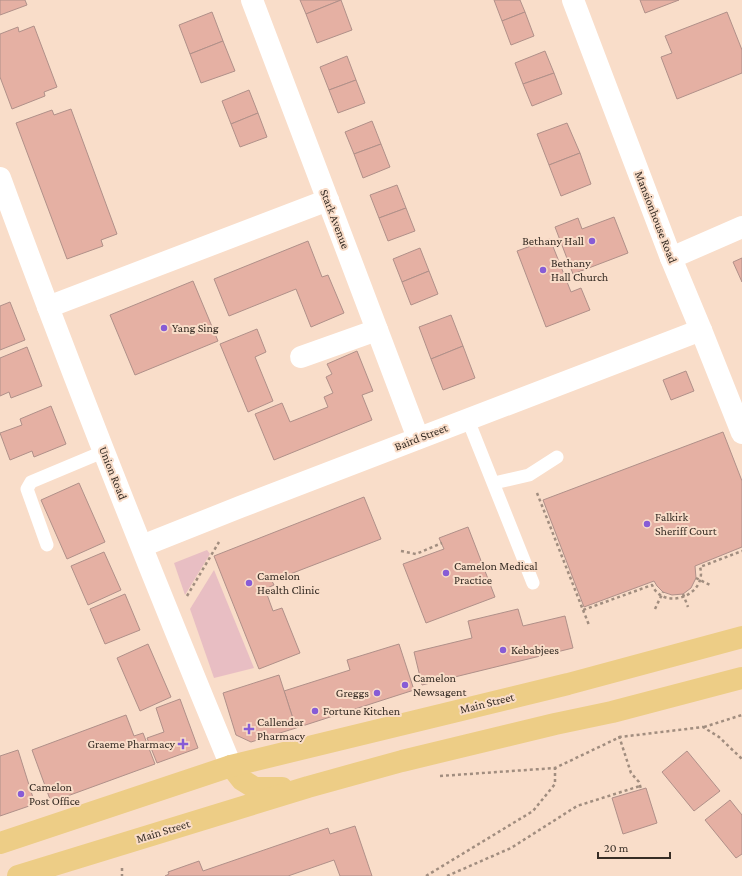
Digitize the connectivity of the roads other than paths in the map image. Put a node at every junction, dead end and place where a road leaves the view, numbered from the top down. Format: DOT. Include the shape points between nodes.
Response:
graph roads {
  1 [pos="252,0"];
  2 [pos="573,0"];
  3 [pos="0,178"];
  4 [pos="328,200"];
  5 [pos="5,207"];
  6 [pos="742,227"];
  7 [pos="671,258"];
  8 [pos="48,307"];
  9 [pos="377,330"];
  10 [pos="701,330"];
  11 [pos="301,357"];
  12 [pos="468,420"];
  13 [pos="742,432"];
  14 [pos="418,438"];
  15 [pos="105,451"];
  16 [pos="557,457"];
  17 [pos="494,483"];
  18 [pos="46,545"];
  19 [pos="142,546"];
  20 [pos="533,583"];
  21 [pos="742,637"];
  22 [pos="742,678"];
  23 [pos="231,766"];
  24 [pos="308,787"];
  25 [pos="0,843"];
  26 [pos="18,876"];
  1 -- 4 [label="street, Stark Avenue"];
  2 -- 7 [label="street, Mansionhouse Road"];
  3 -- 5 [label="street, Union Road"];
  4 -- 8 [label="street"];
  4 -- 9 [label="street, Stark Avenue"];
  5 -- 8 [label="street, Union Road"];
  6 -- 7 [label="street"];
  7 -- 10 [label="street, Mansionhouse Road"];
  8 -- 15 [label="street, Union Road"];
  9 -- 11 [label="street"];
  9 -- 14 [label="street, Stark Avenue"];
  10 -- 12 [label="street, Baird Street"];
  10 -- 13 [label="street, Mansionhouse Road"];
  12 -- 14 [label="street, Baird Street"];
  12 -- 17 [label="lane"];
  14 -- 19 [label="street, Baird Street"];
  15 -- 18 [label="lane" via="31,482 26,489"];
  15 -- 19 [label="street, Union Road"];
  16 -- 17 [label="lane" via="529,475"];
  17 -- 20 [label="lane"];
  19 -- 23 [label="street, Union Road"];
  21 -- 23 [label="main road, Main Street" via="568,684"];
  22 -- 24 [label="main road, Main Street" via="612,712 408,759"];
  23 -- 24 [label="main road, Main Street" via="242,780 254,788"];
  23 -- 25 [label="main road, Main Street"];
  24 -- 26 [label="main road, Main Street"];
}
